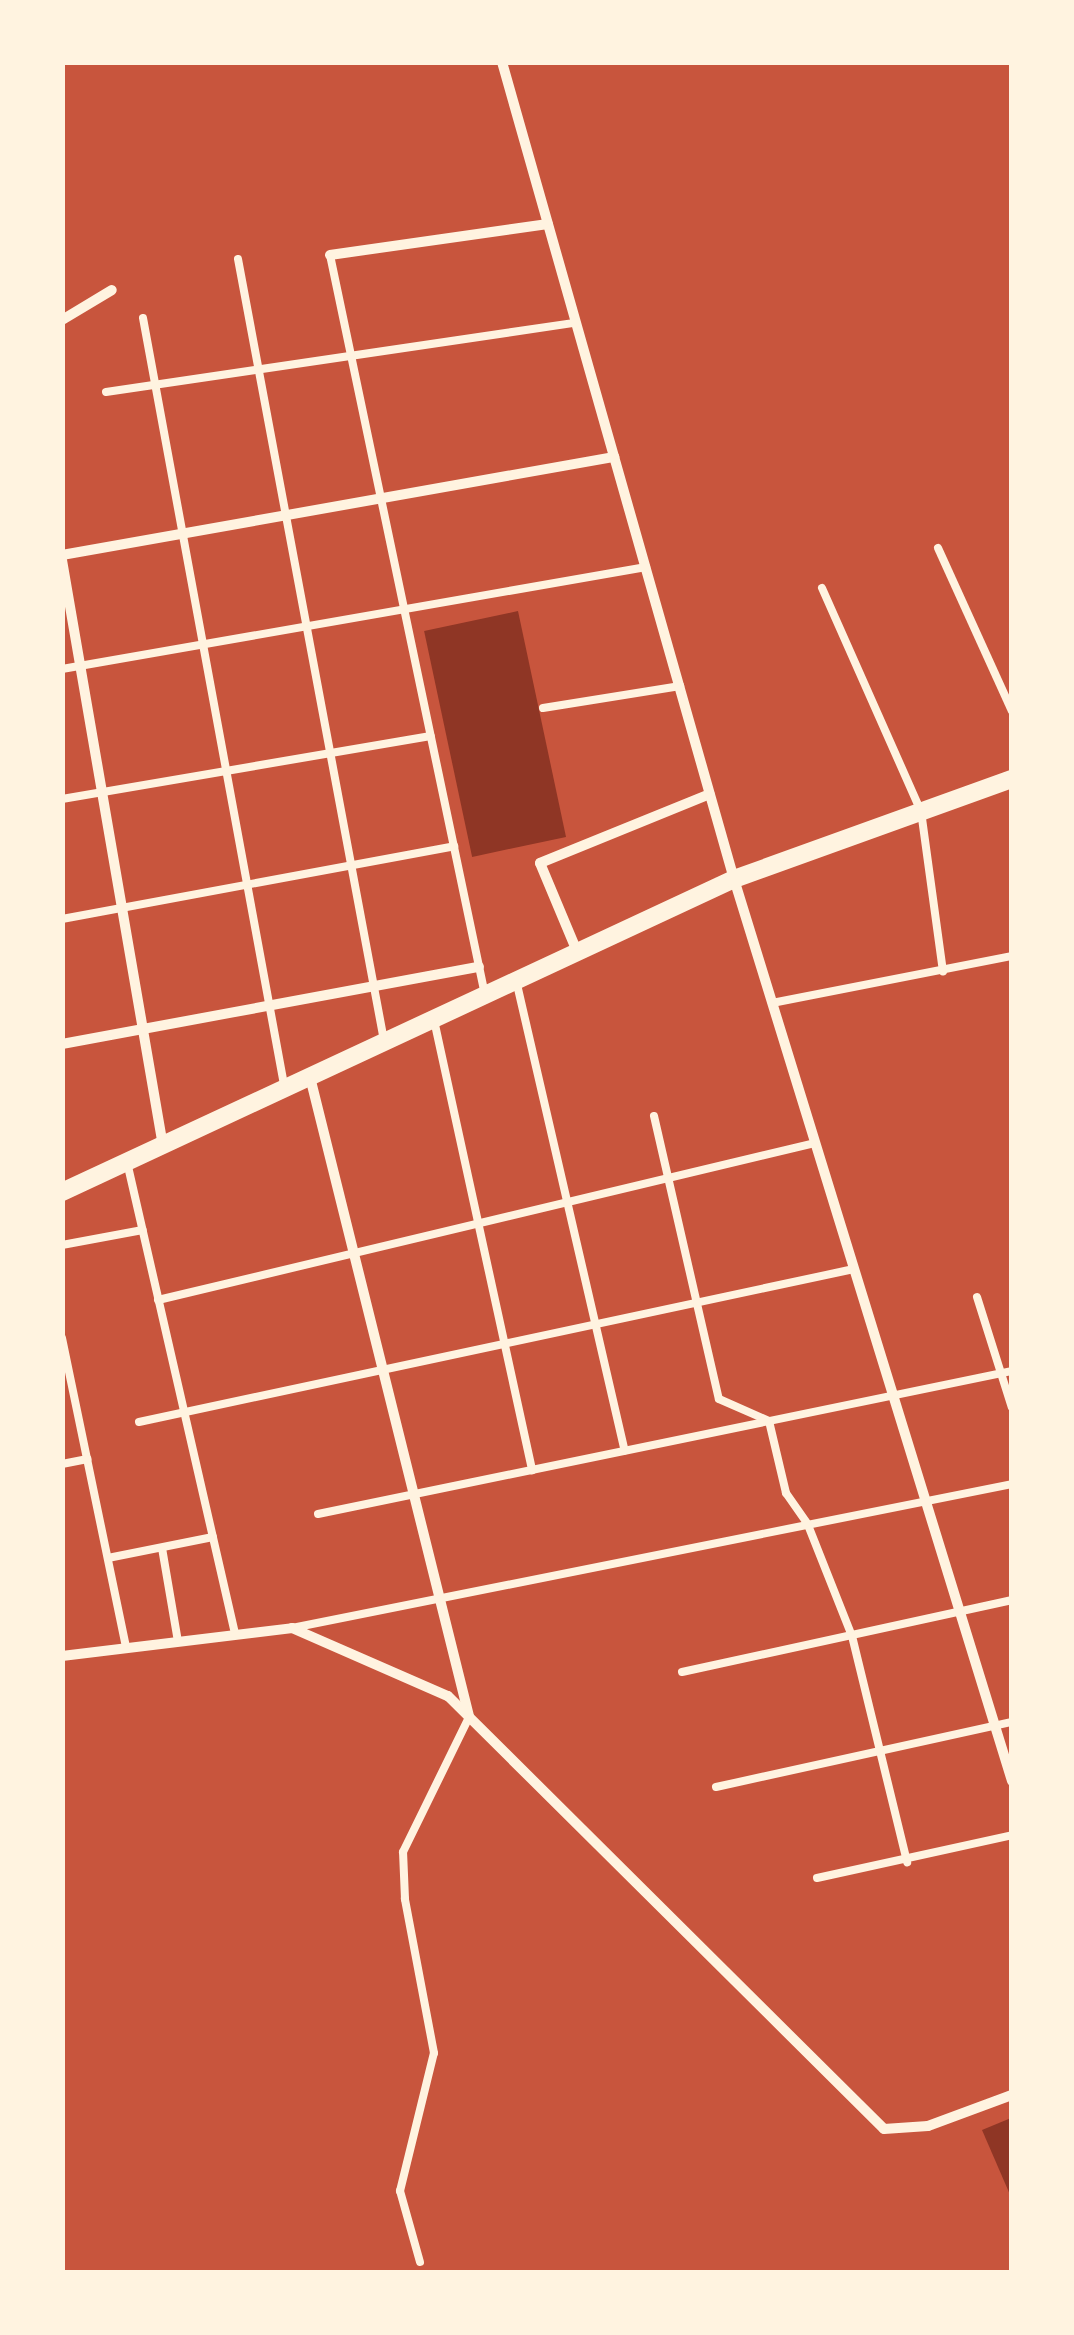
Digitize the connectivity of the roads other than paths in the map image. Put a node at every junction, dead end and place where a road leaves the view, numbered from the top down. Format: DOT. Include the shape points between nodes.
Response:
graph roads {
  1 [pos="502,62"];
  2 [pos="548,224"];
  3 [pos="330,256"];
  4 [pos="238,259"];
  5 [pos="112,290"];
  6 [pos="143,318"];
  7 [pos="62,320"];
  8 [pos="576,323"];
  9 [pos="351,356"];
  10 [pos="258,370"];
  11 [pos="155,385"];
  12 [pos="106,392"];
  13 [pos="614,458"];
  14 [pos="381,499"];
  15 [pos="286,515"];
  16 [pos="183,534"];
  17 [pos="938,548"];
  18 [pos="62,557"];
  19 [pos="646,567"];
  20 [pos="822,588"];
  21 [pos="404,609"];
  22 [pos="306,626"];
  23 [pos="203,644"];
  24 [pos="80,666"];
  25 [pos="62,669"];
  26 [pos="680,686"];
  27 [pos="543,708"];
  28 [pos="1012,710"];
  29 [pos="431,736"];
  30 [pos="330,754"];
  31 [pos="227,771"];
  32 [pos="1010,786"];
  33 [pos="102,792"];
  34 [pos="710,794"];
  35 [pos="62,799"];
  36 [pos="921,812"];
  37 [pos="454,846"];
  38 [pos="351,865"];
  39 [pos="734,879"];
  40 [pos="248,884"];
  41 [pos="122,908"];
  42 [pos="62,919"];
  43 [pos="576,950"];
  44 [pos="1012,956"];
  45 [pos="479,968"];
  46 [pos="943,972"];
  47 [pos="516,980"];
  48 [pos="374,987"];
  49 [pos="485,995"];
  50 [pos="772,1003"];
  51 [pos="270,1006"];
  52 [pos="434,1020"];
  53 [pos="143,1029"];
  54 [pos="384,1042"];
  55 [pos="62,1044"];
  56 [pos="310,1076"];
  57 [pos="285,1088"];
  58 [pos="654,1116"];
  59 [pos="816,1143"];
  60 [pos="163,1146"];
  61 [pos="127,1162"];
  62 [pos="668,1178"];
  63 [pos="64,1186"];
  64 [pos="568,1202"];
  65 [pos="478,1224"];
  66 [pos="142,1230"];
  67 [pos="62,1245"];
  68 [pos="354,1253"];
  69 [pos="854,1269"];
  70 [pos="977,1297"];
  71 [pos="158,1300"];
  72 [pos="697,1303"];
  73 [pos="596,1324"];
  74 [pos="504,1344"];
  75 [pos="63,1345"];
  76 [pos="382,1370"];
  77 [pos="1012,1371"];
  78 [pos="1001,1374"];
  79 [pos="893,1396"];
  80 [pos="1012,1408"];
  81 [pos="184,1412"];
  82 [pos="770,1421"];
  83 [pos="140,1422"];
  84 [pos="625,1451"];
  85 [pos="88,1459"];
  86 [pos="62,1464"];
  87 [pos="532,1470"];
  88 [pos="1012,1484"];
  89 [pos="414,1494"];
  90 [pos="926,1502"];
  91 [pos="318,1514"];
  92 [pos="808,1525"];
  93 [pos="213,1537"];
  94 [pos="162,1548"];
  95 [pos="108,1558"];
  96 [pos="440,1598"];
  97 [pos="1012,1600"];
  98 [pos="960,1612"];
  99 [pos="292,1628"];
  100 [pos="235,1635"];
  101 [pos="852,1636"];
  102 [pos="178,1642"];
  103 [pos="126,1648"];
  104 [pos="62,1656"];
  105 [pos="682,1672"];
  106 [pos="469,1718"];
  107 [pos="1012,1722"];
  108 [pos="994,1726"];
  109 [pos="880,1751"];
  110 [pos="1012,1782"];
  111 [pos="716,1787"];
  112 [pos="1012,1835"];
  113 [pos="907,1860"];
  114 [pos="817,1878"];
  115 [pos="1012,2095"];
  116 [pos="420,2262"];
  1 -- 2 [label="street"];
  2 -- 3 [label="street"];
  2 -- 8 [label="street"];
  3 -- 9 [label="lane"];
  4 -- 10 [label="lane"];
  5 -- 7 [label="street"];
  6 -- 11 [label="lane"];
  8 -- 9 [label="lane"];
  8 -- 13 [label="street"];
  9 -- 10 [label="lane"];
  9 -- 14 [label="lane"];
  10 -- 11 [label="lane"];
  10 -- 15 [label="lane"];
  11 -- 12 [label="lane"];
  11 -- 16 [label="lane"];
  13 -- 14 [label="street"];
  13 -- 19 [label="street"];
  14 -- 15 [label="street"];
  14 -- 21 [label="lane"];
  15 -- 16 [label="street"];
  15 -- 22 [label="lane"];
  16 -- 18 [label="street"];
  16 -- 23 [label="lane"];
  17 -- 28 [label="lane"];
  18 -- 24 [label="street"];
  19 -- 21 [label="lane"];
  19 -- 26 [label="street"];
  20 -- 36 [label="lane"];
  21 -- 22 [label="lane"];
  21 -- 29 [label="lane"];
  22 -- 23 [label="lane"];
  22 -- 30 [label="lane"];
  23 -- 24 [label="lane"];
  23 -- 31 [label="lane"];
  24 -- 25 [label="lane"];
  24 -- 33 [label="street"];
  26 -- 27 [label="lane"];
  26 -- 34 [label="street"];
  29 -- 30 [label="lane"];
  29 -- 37 [label="lane"];
  30 -- 31 [label="lane"];
  30 -- 38 [label="lane"];
  31 -- 33 [label="lane"];
  31 -- 40 [label="lane"];
  32 -- 36 [label="street"];
  33 -- 35 [label="lane"];
  33 -- 41 [label="street"];
  34 -- 39 [label="street"];
  34 -- 43 [label="street" via="540,864"];
  36 -- 39 [label="street"];
  36 -- 46 [label="lane"];
  37 -- 38 [label="lane"];
  37 -- 45 [label="lane"];
  38 -- 40 [label="lane"];
  38 -- 48 [label="lane"];
  39 -- 43 [label="street"];
  39 -- 50 [label="street"];
  40 -- 41 [label="lane"];
  40 -- 51 [label="lane"];
  41 -- 42 [label="lane"];
  41 -- 53 [label="street"];
  43 -- 47 [label="street"];
  44 -- 46 [label="lane"];
  45 -- 48 [label="street"];
  45 -- 49 [label="lane"];
  46 -- 50 [label="lane"];
  47 -- 49 [label="street"];
  47 -- 64 [label="lane"];
  48 -- 51 [label="street"];
  48 -- 54 [label="lane"];
  49 -- 52 [label="street"];
  50 -- 59 [label="street"];
  51 -- 53 [label="street"];
  51 -- 57 [label="lane"];
  52 -- 54 [label="street"];
  52 -- 65 [label="lane"];
  53 -- 55 [label="street"];
  53 -- 60 [label="street"];
  54 -- 56 [label="street"];
  56 -- 57 [label="street"];
  56 -- 68 [label="street"];
  57 -- 60 [label="street"];
  58 -- 62 [label="lane"];
  59 -- 62 [label="lane"];
  59 -- 69 [label="street"];
  60 -- 61 [label="street"];
  61 -- 63 [label="street"];
  61 -- 66 [label="lane"];
  62 -- 64 [label="lane"];
  62 -- 72 [label="lane"];
  64 -- 65 [label="lane"];
  64 -- 73 [label="lane"];
  65 -- 68 [label="lane"];
  65 -- 74 [label="lane"];
  66 -- 67 [label="lane"];
  66 -- 71 [label="lane"];
  68 -- 71 [label="lane"];
  68 -- 76 [label="street"];
  69 -- 72 [label="lane"];
  69 -- 79 [label="street"];
  70 -- 78 [label="lane"];
  71 -- 81 [label="lane"];
  72 -- 73 [label="lane"];
  72 -- 82 [label="lane" via="719,1399"];
  73 -- 74 [label="lane"];
  73 -- 84 [label="lane"];
  74 -- 76 [label="lane"];
  74 -- 87 [label="lane"];
  75 -- 85 [label="lane"];
  76 -- 81 [label="lane"];
  76 -- 89 [label="street"];
  77 -- 78 [label="lane"];
  78 -- 79 [label="lane"];
  78 -- 80 [label="lane"];
  79 -- 82 [label="lane"];
  79 -- 90 [label="street"];
  81 -- 83 [label="lane"];
  81 -- 93 [label="lane"];
  82 -- 84 [label="lane"];
  82 -- 92 [label="lane" via="786,1494"];
  84 -- 87 [label="lane"];
  85 -- 86 [label="lane"];
  85 -- 95 [label="lane"];
  87 -- 89 [label="lane"];
  88 -- 90 [label="lane"];
  89 -- 91 [label="lane"];
  89 -- 96 [label="street"];
  90 -- 92 [label="lane"];
  90 -- 98 [label="street"];
  92 -- 96 [label="lane"];
  92 -- 101 [label="lane"];
  93 -- 94 [label="lane"];
  93 -- 100 [label="lane"];
  94 -- 95 [label="lane"];
  94 -- 102 [label="lane"];
  95 -- 103 [label="lane"];
  96 -- 99 [label="lane"];
  96 -- 106 [label="street"];
  97 -- 98 [label="lane"];
  98 -- 101 [label="lane"];
  98 -- 108 [label="street"];
  99 -- 100 [label="street"];
  99 -- 106 [label="street" via="448,1696"];
  100 -- 102 [label="street"];
  101 -- 105 [label="lane"];
  101 -- 109 [label="lane"];
  102 -- 103 [label="street"];
  103 -- 104 [label="street"];
  106 -- 115 [label="street" via="884,2129 928,2126"];
  106 -- 116 [label="lane" via="403,1852 405,1899 434,2053 400,2191"];
  107 -- 108 [label="lane"];
  108 -- 109 [label="lane"];
  108 -- 110 [label="street"];
  109 -- 111 [label="lane"];
  109 -- 113 [label="lane"];
  112 -- 113 [label="lane"];
  113 -- 114 [label="lane"];
}
